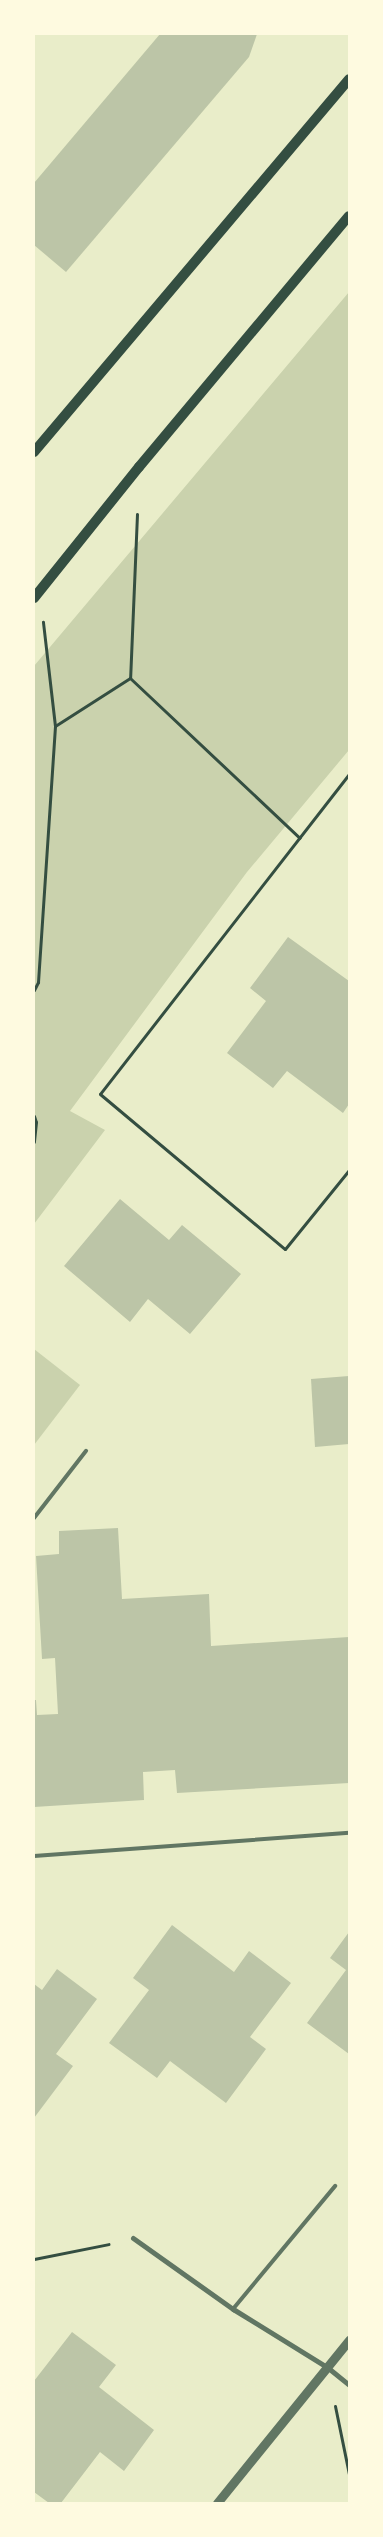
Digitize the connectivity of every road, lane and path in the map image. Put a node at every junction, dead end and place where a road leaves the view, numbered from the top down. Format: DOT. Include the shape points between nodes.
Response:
graph roads {
  1 [pos="349,80"];
  2 [pos="349,216"];
  3 [pos="34,452"];
  4 [pos="139,467"];
  5 [pos="37,594"];
  6 [pos="130,678"];
  7 [pos="55,726"];
  8 [pos="349,774"];
  9 [pos="300,838"];
  10 [pos="34,990"];
  11 [pos="34,1116"];
  12 [pos="34,1142"];
  13 [pos="349,1170"];
  14 [pos="86,1451"];
  15 [pos="34,1518"];
  16 [pos="349,1833"];
  17 [pos="34,1856"];
  18 [pos="335,2186"];
  19 [pos="133,2238"];
  20 [pos="34,2259"];
  21 [pos="233,2309"];
  22 [pos="349,2340"];
  23 [pos="327,2367"];
  24 [pos="349,2385"];
  25 [pos="349,2474"];
  26 [pos="216,2503"];
  1 -- 3 [label="main road"];
  2 -- 4 [label="main road"];
  4 -- 5 [label="main road"];
  4 -- 6 [label="path"];
  5 -- 7 [label="path"];
  6 -- 7 [label="path"];
  6 -- 9 [label="path"];
  7 -- 10 [label="path" via="38,982"];
  8 -- 9 [label="path"];
  9 -- 13 [label="path" via="100,1094 285,1249"];
  11 -- 12 [label="path"];
  14 -- 15 [label="lane"];
  16 -- 17 [label="lane"];
  18 -- 21 [label="lane"];
  19 -- 20 [label="path"];
  19 -- 21 [label="street"];
  21 -- 23 [label="street"];
  22 -- 23 [label="street"];
  23 -- 24 [label="street"];
  23 -- 25 [label="path"];
  23 -- 26 [label="street"];
}
